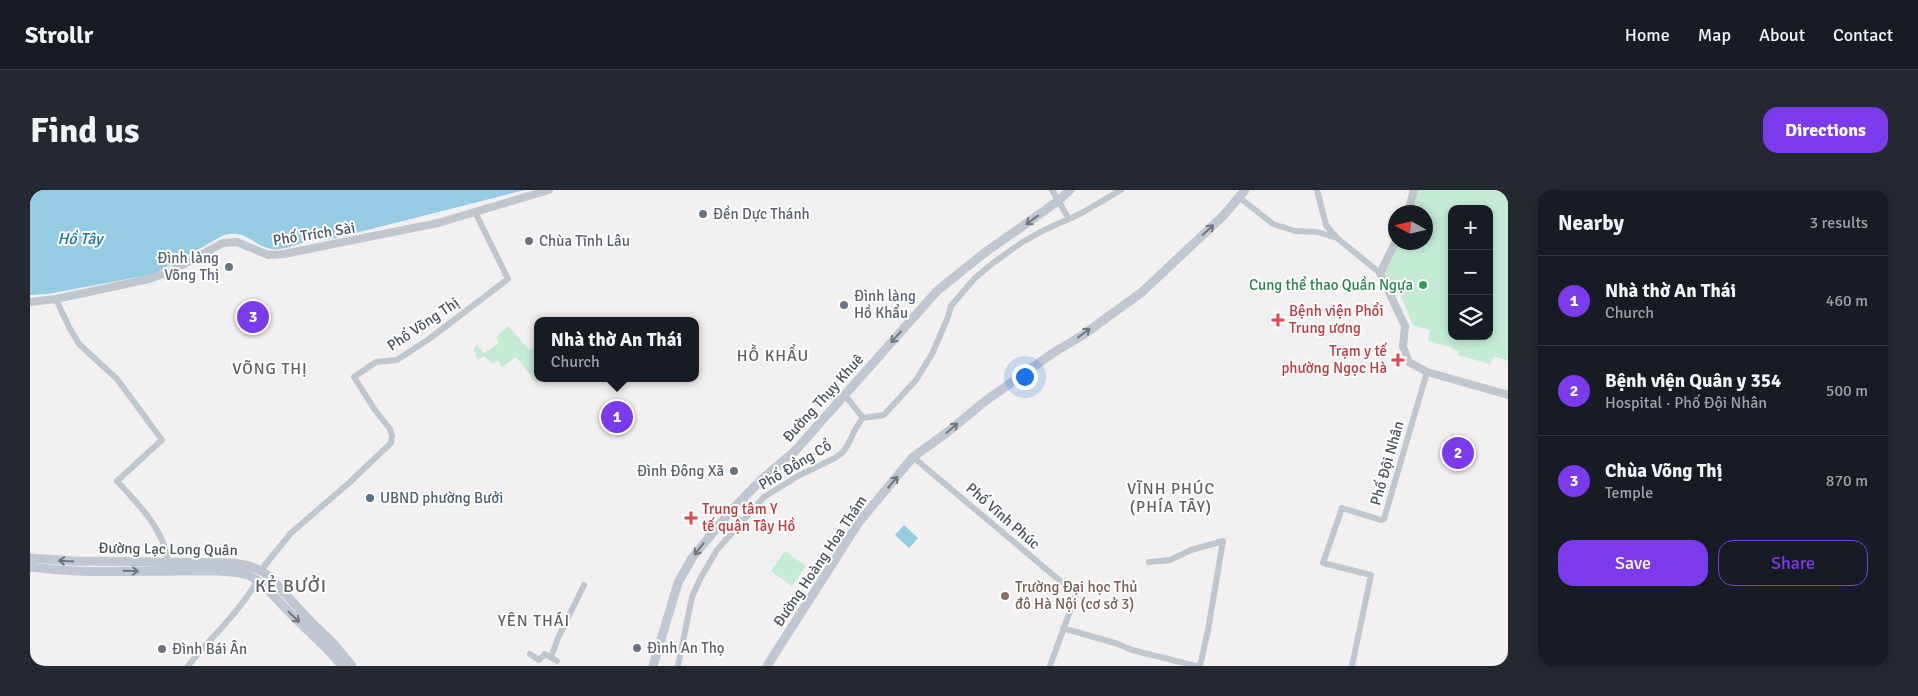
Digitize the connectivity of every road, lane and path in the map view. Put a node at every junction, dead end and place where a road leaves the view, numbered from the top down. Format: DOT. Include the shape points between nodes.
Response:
graph roads {
  1 [pos="549,190"];
  2 [pos="1052,190"];
  3 [pos="1070,190"];
  4 [pos="1121,190"];
  5 [pos="1245,190"];
  6 [pos="1317,190"];
  7 [pos="1414,190"];
  8 [pos="1240,198"];
  9 [pos="1058,201"];
  10 [pos="1410,205"];
  11 [pos="475,212"];
  12 [pos="1069,219"];
  13 [pos="1336,238"];
  14 [pos="1392,250"];
  15 [pos="1380,273"];
  16 [pos="56,299"];
  17 [pos="30,302"];
  18 [pos="1427,372"];
  19 [pos="844,394"];
  20 [pos="1508,395"];
  21 [pos="863,418"];
  22 [pos="913,457"];
  23 [pos="730,512"];
  24 [pos="742,522"];
  25 [pos="30,558"];
  26 [pos="168,562"];
  27 [pos="1150,562"];
  28 [pos="151,566"];
  29 [pos="30,567"];
  30 [pos="261,570"];
  31 [pos="257,581"];
  32 [pos="584,585"];
  33 [pos="1063,628"];
  34 [pos="335,651"];
  35 [pos="530,654"];
  36 [pos="188,666"];
  37 [pos="342,666"];
  38 [pos="352,666"];
  39 [pos="653,666"];
  40 [pos="678,666"];
  41 [pos="767,666"];
  42 [pos="1050,666"];
  43 [pos="1198,666"];
  44 [pos="1352,666"];
  1 -- 11 [label="street, Phố Trích Sài"];
  2 -- 9 [label="street"];
  3 -- 9 [label="main road, Đường Thụy Khuê"];
  4 -- 12 [label="street"];
  5 -- 8 [label="main road, Đường Hoàng Hoa Thám"];
  6 -- 13 [label="street" via="1326,225"];
  7 -- 10 [label="street"];
  8 -- 13 [label="street" via="1273,224"];
  22 -- 8 [label="main road, Đường Hoàng Hoa Thám, one-way" via="984,402 1130,302"];
  9 -- 12 [label="street"];
  9 -- 19 [label="main road, Đường Thụy Khuê, one-way" via="937,291"];
  11 -- 16 [label="street, Phố Trích Sài" via="413,229 284,254 268,255 246,245 223,243 159,276"];
  11 -- 30 [label="street, Phố Võng Thị" via="508,279 397,360 376,362 354,378 390,429 391,442 291,533"];
  12 -- 21 [label="street" via="1021,244 975,278 951,306 932,354 916,380 884,415"];
  13 -- 15 [label="street"];
  14 -- 15 [label="street"];
  15 -- 18 [label="street" via="1406,326 1405,355 1418,369"];
  16 -- 17 [label="street, Phố Trích Sài"];
  16 -- 26 [label="street" via="79,344 117,379 162,440 117,480 157,528"];
  18 -- 20 [label="street"];
  18 -- 44 [label="street, Phố Đội Nhân" via="1384,519 1342,508 1323,563 1371,574"];
  19 -- 21 [label="street"];
  19 -- 23 [label="main road, Đường Thụy Khuê" via="794,452"];
  21 -- 24 [label="street, Phố Đồng Cổ" via="842,453 764,497"];
  22 -- 33 [label="street, Phố Vĩnh Phúc" via="1077,592"];
  41 -- 22 [label="main road, Đường Hoàng Hoa Thám, one-way" via="859,522"];
  23 -- 24 [label="street"];
  23 -- 39 [label="main road, Đường Thụy Khuê, one-way" via="692,558 678,583"];
  24 -- 40 [label="street, Phố Đồng Cổ" via="717,550 692,597"];
  28 -- 25 [label="main road, Đường Lạc Long Quân, one-way"];
  26 -- 28 [label="main road, Đường Lạc Long Quân"];
  26 -- 30 [label="main road, Đường Lạc Long Quân" via="233,563"];
  27 -- 43 [label="street" via="1170,560 1223,541 1208,630"];
  29 -- 28 [label="main road, Đường Lạc Long Quân, one-way" via="73,571"];
  28 -- 31 [label="main road, Đường Lạc Long Quân" via="239,574"];
  30 -- 34 [label="main road, Đường Lạc Long Quân"];
  31 -- 34 [label="main road, Đường Lạc Long Quân, one-way"];
  31 -- 36 [label="street" via="220,632"];
  32 -- 35 [label="street" via="558,638 554,659 545,654 539,660"];
  33 -- 42 [label="street"];
  33 -- 43 [label="street"];
  34 -- 37 [label="main road, Đường Lạc Long Quân"];
  34 -- 38 [label="main road, Đường Lạc Long Quân"];
}
